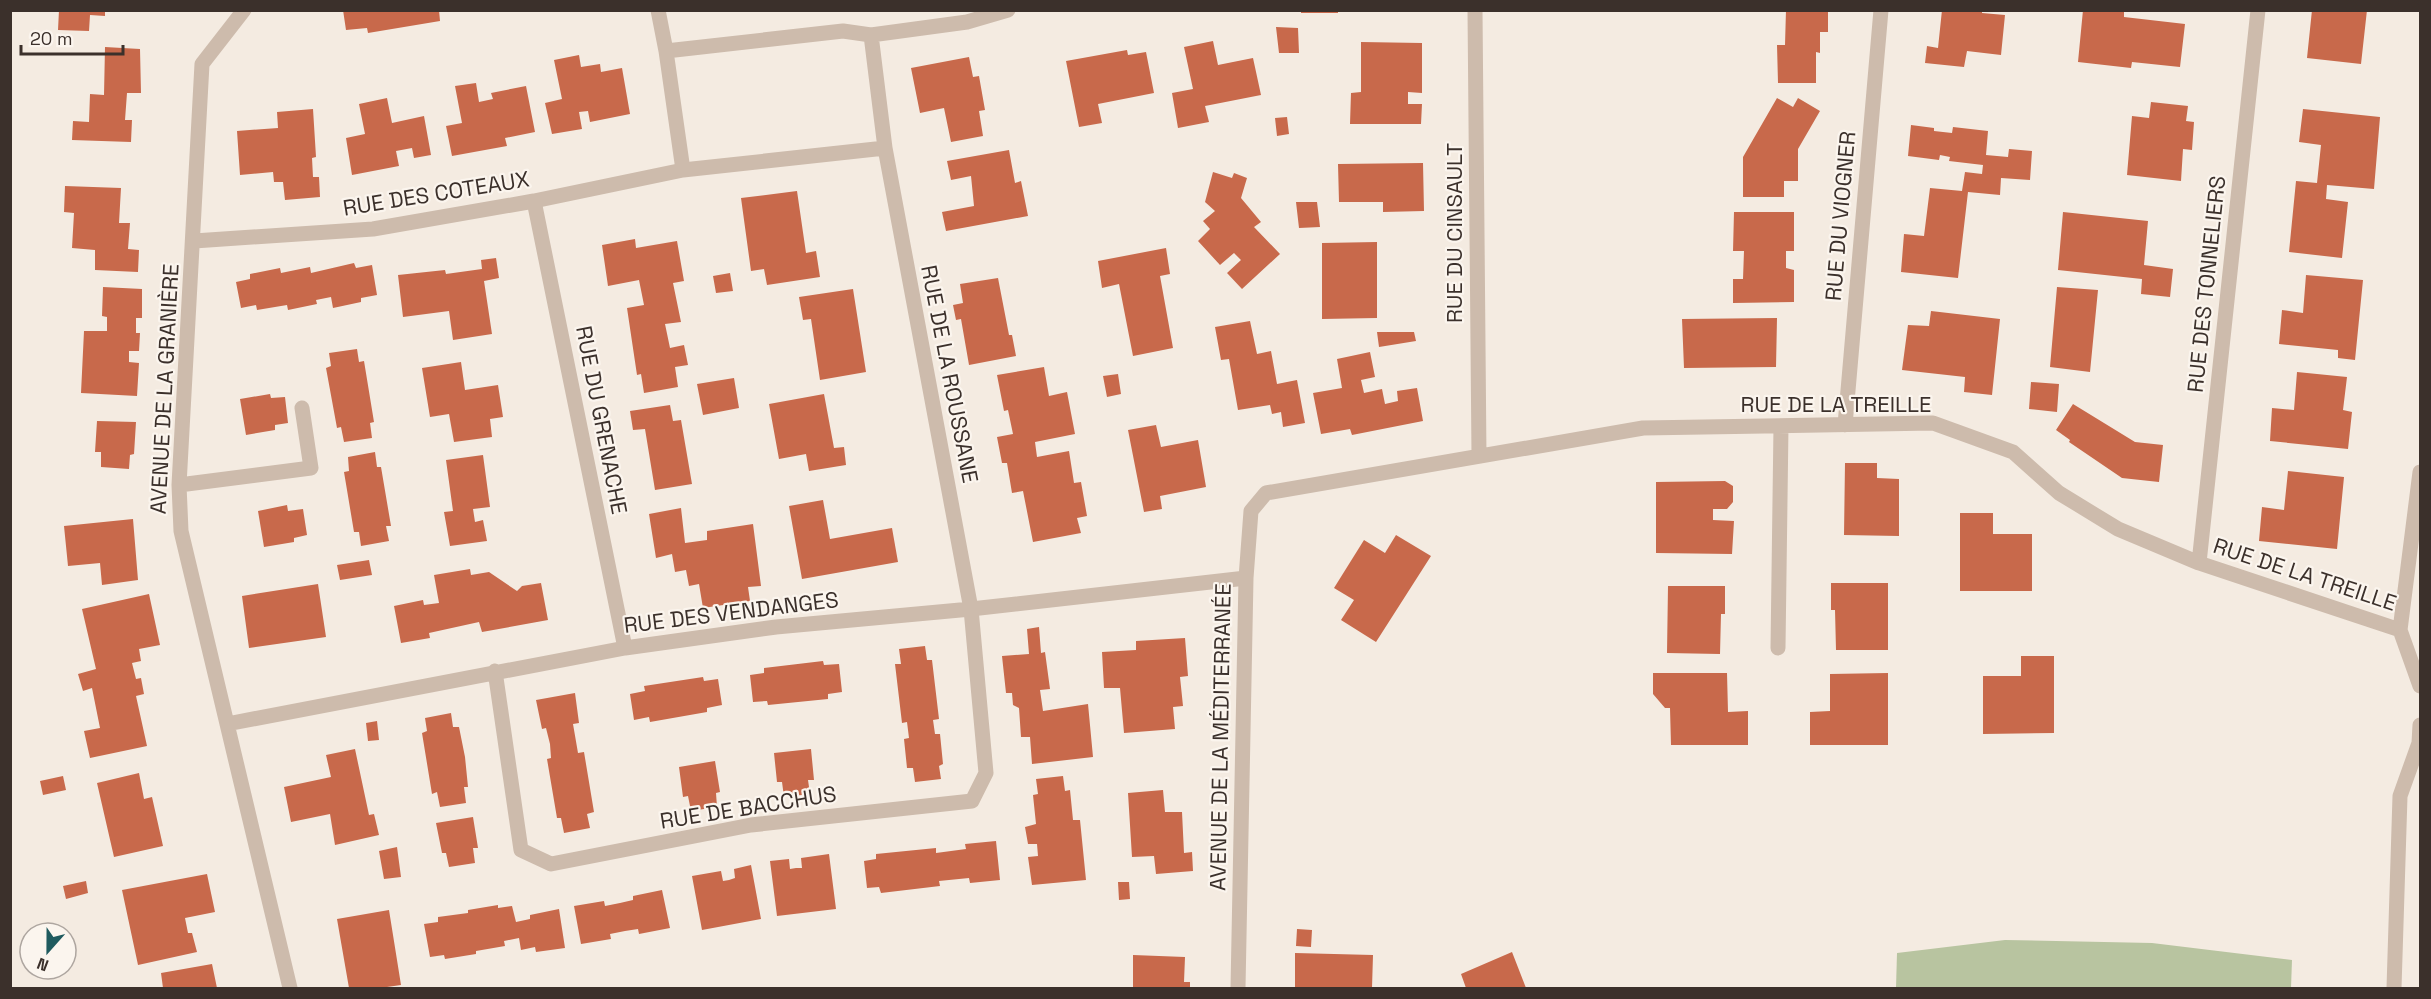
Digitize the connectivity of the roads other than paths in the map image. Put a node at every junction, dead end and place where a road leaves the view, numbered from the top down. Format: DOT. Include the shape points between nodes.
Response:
graph roads {
  1 [pos="244,10"];
  2 [pos="658,10"];
  3 [pos="1008,10"];
  4 [pos="1475,10"];
  5 [pos="1881,10"];
  6 [pos="2258,10"];
  7 [pos="870,35"];
  8 [pos="666,51"];
  9 [pos="885,148"];
  10 [pos="683,170"];
  11 [pos="534,201"];
  12 [pos="194,241"];
  13 [pos="302,408"];
  14 [pos="1845,425"];
  15 [pos="1781,426"];
  16 [pos="1479,456"];
  17 [pos="2421,472"];
  18 [pos="179,485"];
  19 [pos="1266,493"];
  20 [pos="2199,563"];
  21 [pos="1246,578"];
  22 [pos="971,609"];
  23 [pos="2400,630"];
  24 [pos="625,648"];
  25 [pos="1778,648"];
  26 [pos="495,671"];
  27 [pos="2421,686"];
  28 [pos="227,724"];
  29 [pos="2421,725"];
  30 [pos="290,988"];
  31 [pos="1238,988"];
  32 [pos="2394,988"];
  1 -- 12 [label="street, AVENUE DE LA GRANIÈRE" via="202,64"];
  2 -- 8 [label="street"];
  3 -- 7 [label="street" via="967,22"];
  4 -- 16 [label="street, RUE DU CINSAULT"];
  5 -- 14 [label="street, RUE DU VIOGNER"];
  6 -- 20 [label="street, RUE DES TONNELIERS"];
  7 -- 8 [label="street" via="843,31"];
  7 -- 9 [label="street, RUE DE LA ROUSSANE"];
  8 -- 10 [label="street"];
  9 -- 10 [label="street, RUE DES COTEAUX"];
  9 -- 22 [label="street, RUE DE LA ROUSSANE"];
  10 -- 11 [label="street, RUE DES COTEAUX"];
  11 -- 12 [label="street, RUE DES COTEAUX" via="373,229"];
  11 -- 24 [label="street, RUE DU GRENACHE"];
  12 -- 18 [label="street, AVENUE DE LA GRANIÈRE"];
  13 -- 18 [label="street" via="311,468"];
  14 -- 15 [label="street, RUE DE LA TREILLE"];
  14 -- 20 [label="street, RUE DE LA TREILLE" via="1933,423 2013,452 2059,493 2118,528"];
  15 -- 16 [label="street, RUE DE LA TREILLE" via="1643,428"];
  15 -- 25 [label="street"];
  16 -- 19 [label="street, RUE DE LA TREILLE"];
  17 -- 23 [label="street"];
  18 -- 28 [label="street, AVENUE DE LA GRANIÈRE" via="181,531"];
  19 -- 21 [label="street, AVENUE DE LA MÉDITERRANÉE" via="1251,511"];
  20 -- 23 [label="street, RUE DE LA TREILLE"];
  21 -- 22 [label="street, RUE DES VENDANGES"];
  21 -- 31 [label="street, AVENUE DE LA MÉDITERRANÉE"];
  22 -- 24 [label="street, RUE DES VENDANGES" via="776,627"];
  22 -- 26 [label="street, RUE DE BACCHUS" via="986,772 972,801 751,825 551,864 521,850"];
  23 -- 27 [label="street"];
  24 -- 26 [label="street, RUE DES VENDANGES"];
  26 -- 28 [label="street, RUE DES VENDANGES"];
  28 -- 30 [label="street, AVENUE DE LA GRANIÈRE"];
  29 -- 32 [label="street" via="2419,743 2400,796"];
}
